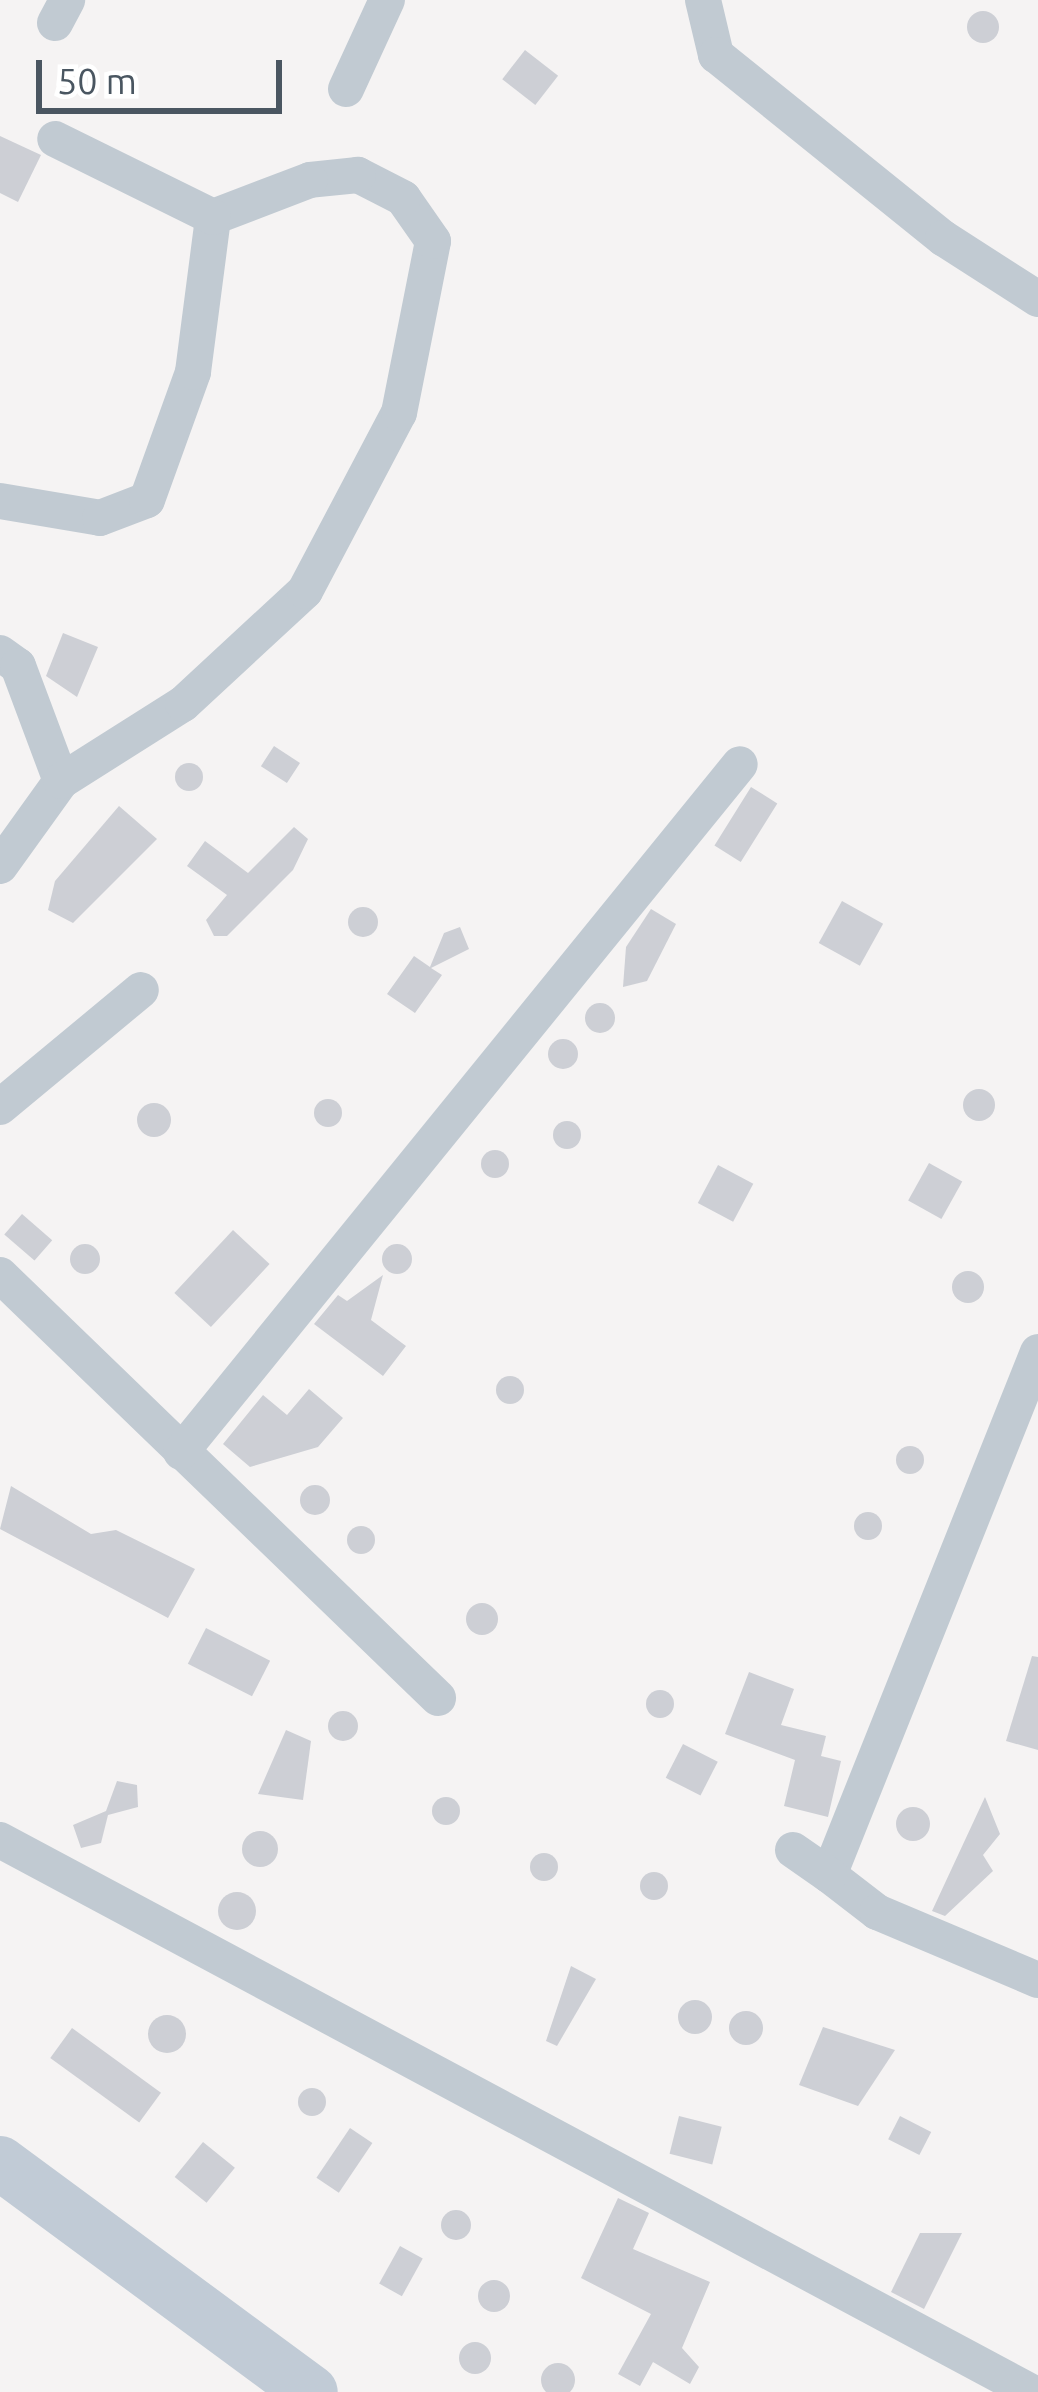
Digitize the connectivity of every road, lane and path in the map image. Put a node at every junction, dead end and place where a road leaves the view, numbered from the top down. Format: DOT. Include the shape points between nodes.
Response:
graph roads {
  1 [pos="388,0"];
  2 [pos="704,0"];
  3 [pos="346,89"];
  4 [pos="55,139"];
  5 [pos="213,217"];
  6 [pos="1038,299"];
  7 [pos="0,501"];
  8 [pos="0,653"];
  9 [pos="740,764"];
  10 [pos="62,781"];
  11 [pos="0,866"];
  12 [pos="141,990"];
  13 [pos="0,1107"];
  14 [pos="0,1275"];
  15 [pos="1038,1352"];
  16 [pos="1038,1398"];
  17 [pos="182,1452"];
  18 [pos="969,1509"];
  19 [pos="439,1697"];
  20 [pos="0,1840"];
  21 [pos="793,1850"];
  22 [pos="829,1875"];
  23 [pos="1038,1980"];
  24 [pos="0,2164"];
  25 [pos="302,2391"];
  26 [pos="1031,2392"];
  1 -- 3 [label="street"];
  2 -- 6 [label="street" via="716,55 944,238"];
  4 -- 5 [label="street"];
  5 -- 7 [label="street" via="193,373 147,500 100,518"];
  5 -- 10 [label="street" via="310,180 358,175 403,198 433,241 399,413 305,591 183,704"];
  8 -- 10 [label="street" via="18,666"];
  9 -- 17 [label="street"];
  10 -- 11 [label="street"];
  12 -- 13 [label="street"];
  14 -- 17 [label="street"];
  15 -- 18 [label="street"];
  16 -- 18 [label="street"];
  17 -- 19 [label="street"];
  18 -- 22 [label="street"];
  20 -- 26 [label="street"];
  21 -- 22 [label="street"];
  22 -- 23 [label="street" via="878,1912"];
  24 -- 25 [label="main road"];
}
